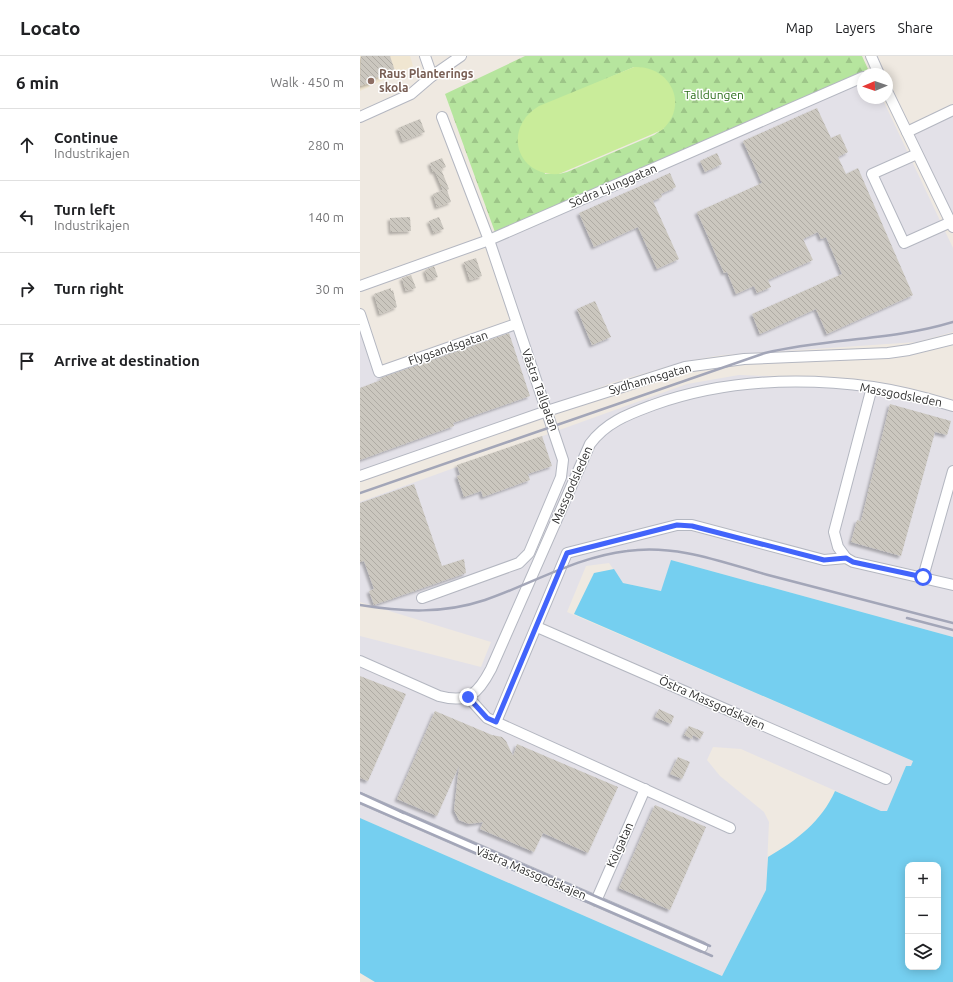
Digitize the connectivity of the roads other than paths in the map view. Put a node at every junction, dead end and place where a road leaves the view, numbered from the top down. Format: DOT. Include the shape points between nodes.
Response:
graph roads {
  1 [pos="425,56"];
  2 [pos="461,56"];
  3 [pos="871,56"];
  4 [pos="875,68"];
  5 [pos="432,76"];
  6 [pos="857,80"];
  7 [pos="893,103"];
  8 [pos="953,110"];
  9 [pos="360,117"];
  10 [pos="442,117"];
  11 [pos="907,132"];
  12 [pos="917,154"];
  13 [pos="952,225"];
  14 [pos="489,240"];
  15 [pos="360,286"];
  16 [pos="360,314"];
  17 [pos="516,324"];
  18 [pos="953,339"];
  19 [pos="872,387"];
  20 [pos="953,406"];
  21 [pos="547,411"];
  22 [pos="953,471"];
  23 [pos="360,476"];
  24 [pos="846,558"];
  25 [pos="923,577"];
  26 [pos="953,585"];
  27 [pos="422,598"];
  28 [pos="537,627"];
  29 [pos="360,661"];
  30 [pos="468,697"];
  31 [pos="496,722"];
  32 [pos="886,779"];
  33 [pos="645,789"];
  34 [pos="360,798"];
  35 [pos="730,828"];
  36 [pos="596,901"];
  37 [pos="702,947"];
  1 -- 5 [label="street"];
  2 -- 5 [label="street"];
  3 -- 4 [label="street"];
  5 -- 9 [label="street" via="411,94"];
  6 -- 14 [label="street, Södra Ljunggatan"];
  7 -- 11 [label="street"];
  8 -- 11 [label="street"];
  10 -- 14 [label="street, Västra Tallgatan"];
  11 -- 12 [label="street"];
  12 -- 13 [label="street"];
  12 -- 13 [label="street" via="872,174 904,244"];
  14 -- 15 [label="street, Södra Ljunggatan"];
  14 -- 17 [label="street, Västra Tallgatan"];
  16 -- 17 [label="street, Flygsandsgatan" via="380,372"];
  17 -- 21 [label="street, Västra Tallgatan"];
  18 -- 21 [label="street, Sydhamnsgatan" via="909,350 744,359 685,367"];
  19 -- 20 [label="street, Massgodsleden" via="911,394"];
  19 -- 24 [label="street" via="834,532 838,547"];
  19 -- 30 [label="street, Massgodsleden" via="816,383 742,384 673,398 633,412 612,423 590,444 491,669 480,688"];
  21 -- 23 [label="street, Sydhamnsgatan"];
  21 -- 27 [label="street, Västra Tallgatan" via="562,452 563,466 561,477 529,553 519,563"];
  22 -- 25 [label="street"];
  24 -- 25 [label="street" via="853,562"];
  24 -- 28 [label="street" via="824,560 692,526 677,525 567,553"];
  25 -- 26 [label="street"];
  28 -- 31 [label="street"];
  28 -- 32 [label="street, Östra Massgodskajen"];
  29 -- 30 [label="street" via="439,696 456,699"];
  30 -- 31 [label="street" via="487,718"];
  31 -- 33 [label="street"];
  33 -- 35 [label="street"];
  33 -- 36 [label="street, Kölgatan"];
  34 -- 36 [label="street, Västra Massgodskajen"];
  36 -- 37 [label="street, Västra Massgodskajen"];
}
